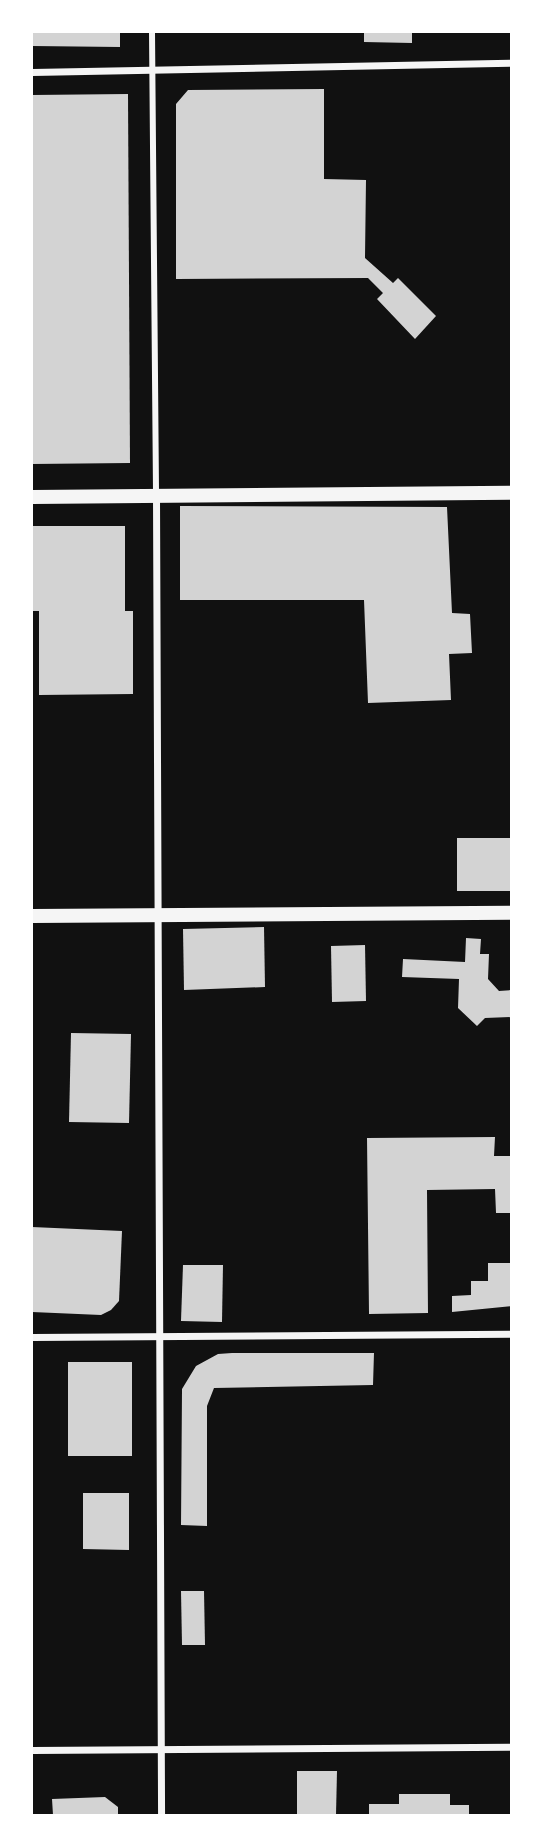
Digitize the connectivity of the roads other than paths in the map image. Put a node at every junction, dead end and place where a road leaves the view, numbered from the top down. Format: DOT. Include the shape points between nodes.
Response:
graph roads {
  1 [pos="152,32"];
  2 [pos="512,63"];
  3 [pos="32,72"];
  4 [pos="152,72"];
  5 [pos="512,493"];
  6 [pos="156,495"];
  7 [pos="32,497"];
  8 [pos="512,913"];
  9 [pos="32,916"];
  10 [pos="159,917"];
  11 [pos="512,1334"];
  12 [pos="32,1337"];
  13 [pos="159,1338"];
  14 [pos="512,1747"];
  15 [pos="161,1748"];
  16 [pos="32,1750"];
  17 [pos="161,1815"];
  1 -- 4 [label="street"];
  2 -- 4 [label="street"];
  3 -- 4 [label="street"];
  4 -- 6 [label="street"];
  5 -- 6 [label="main road"];
  6 -- 7 [label="main road"];
  6 -- 10 [label="street"];
  8 -- 10 [label="main road"];
  9 -- 10 [label="main road"];
  10 -- 13 [label="street"];
  11 -- 13 [label="street"];
  12 -- 13 [label="street"];
  13 -- 15 [label="street"];
  14 -- 15 [label="street"];
  15 -- 16 [label="street"];
  15 -- 17 [label="street"];
}
